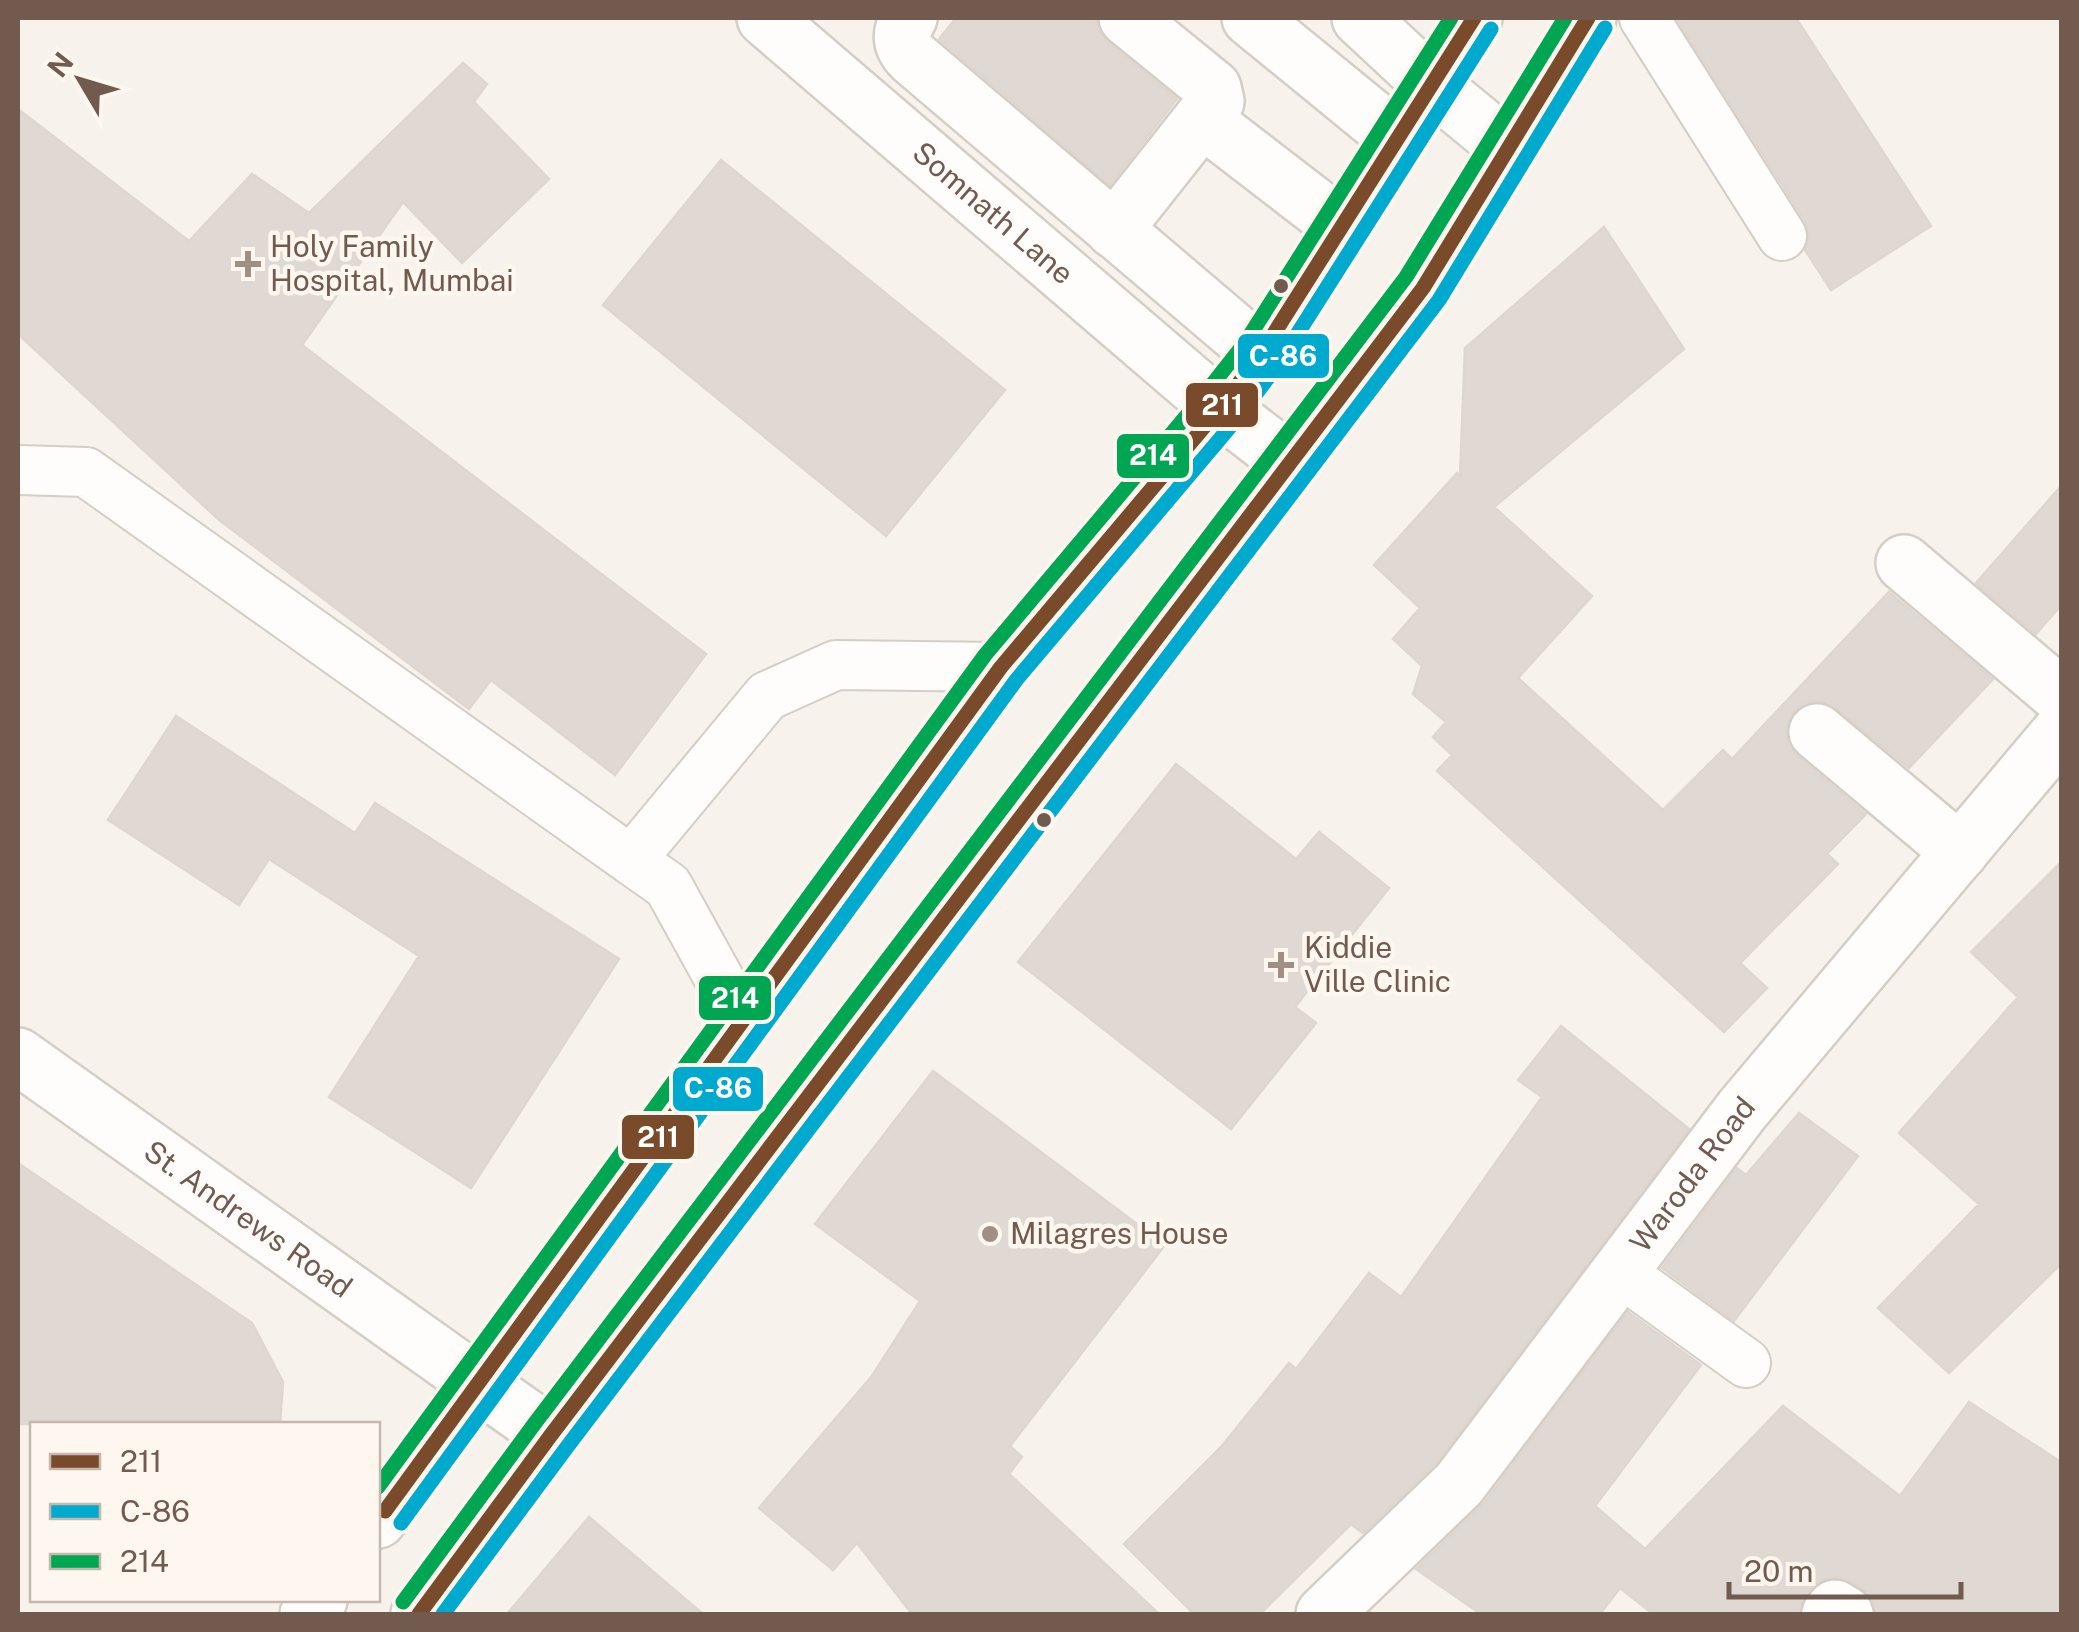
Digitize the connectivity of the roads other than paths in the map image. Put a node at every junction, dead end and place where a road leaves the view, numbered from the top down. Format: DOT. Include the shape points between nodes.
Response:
graph roads {
  1 [pos="765,18"];
  2 [pos="909,18"];
  3 [pos="1127,18"];
  4 [pos="1250,18"];
  5 [pos="1360,18"];
  6 [pos="1474,18"];
  7 [pos="1588,18"];
  8 [pos="1644,18"];
  9 [pos="1432,85"];
  10 [pos="1202,119"];
  11 [pos="1398,139"];
  12 [pos="1508,148"];
  13 [pos="1341,226"];
  14 [pos="1114,230"];
  15 [pos="1782,236"];
  16 [pos="1261,354"];
  17 [pos="1220,408"];
  18 [pos="1290,462"];
  19 [pos="18,470"];
  20 [pos="1904,564"];
  21 [pos="1001,667"];
  22 [pos="2062,696"];
  23 [pos="2062,730"];
  24 [pos="1817,732"];
  25 [pos="1960,852"];
  26 [pos="631,860"];
  27 [pos="742,1020"];
  28 [pos="18,1056"];
  29 [pos="1620,1272"];
  30 [pos="1746,1363"];
  31 [pos="479,1382"];
  32 [pos="551,1435"];
  33 [pos="380,1517"];
  34 [pos="420,1614"];
  35 [pos="1324,1614"];
  36 [pos="1830,1614"];
  37 [pos="1846,1614"];
  1 -- 17 [label="street, Somnath Lane"];
  2 -- 14 [label="street" via="901,40 906,51"];
  3 -- 10 [label="street" via="1214,88 1216,101"];
  4 -- 11 [label="street"];
  5 -- 9 [label="street"];
  6 -- 9 [label="street"];
  7 -- 12 [label="street"];
  8 -- 15 [label="lane"];
  9 -- 11 [label="street"];
  9 -- 12 [label="street"];
  10 -- 13 [label="street"];
  10 -- 14 [label="street"];
  11 -- 13 [label="street"];
  12 -- 18 [label="street" via="1423,288"];
  13 -- 16 [label="street"];
  14 -- 16 [label="street"];
  16 -- 17 [label="street"];
  17 -- 18 [label="street, Somnath Lane"];
  17 -- 21 [label="street"];
  18 -- 32 [label="street"];
  19 -- 26 [label="lane" via="86,472"];
  20 -- 22 [label="street"];
  21 -- 26 [label="lane" via="836,665 767,696"];
  21 -- 27 [label="street"];
  23 -- 25 [label="street, Waroda Road"];
  24 -- 25 [label="street"];
  25 -- 29 [label="street, Waroda Road" via="1742,1110"];
  26 -- 27 [label="lane" via="668,886"];
  27 -- 31 [label="street"];
  28 -- 31 [label="street, St. Andrews Road"];
  29 -- 30 [label="lane"];
  29 -- 35 [label="street, Waroda Road" via="1459,1484"];
  31 -- 32 [label="street, St. Andrews Road"];
  31 -- 33 [label="street"];
  32 -- 34 [label="street"];
  36 -- 37 [label="street" via="1836,1608"];
}
